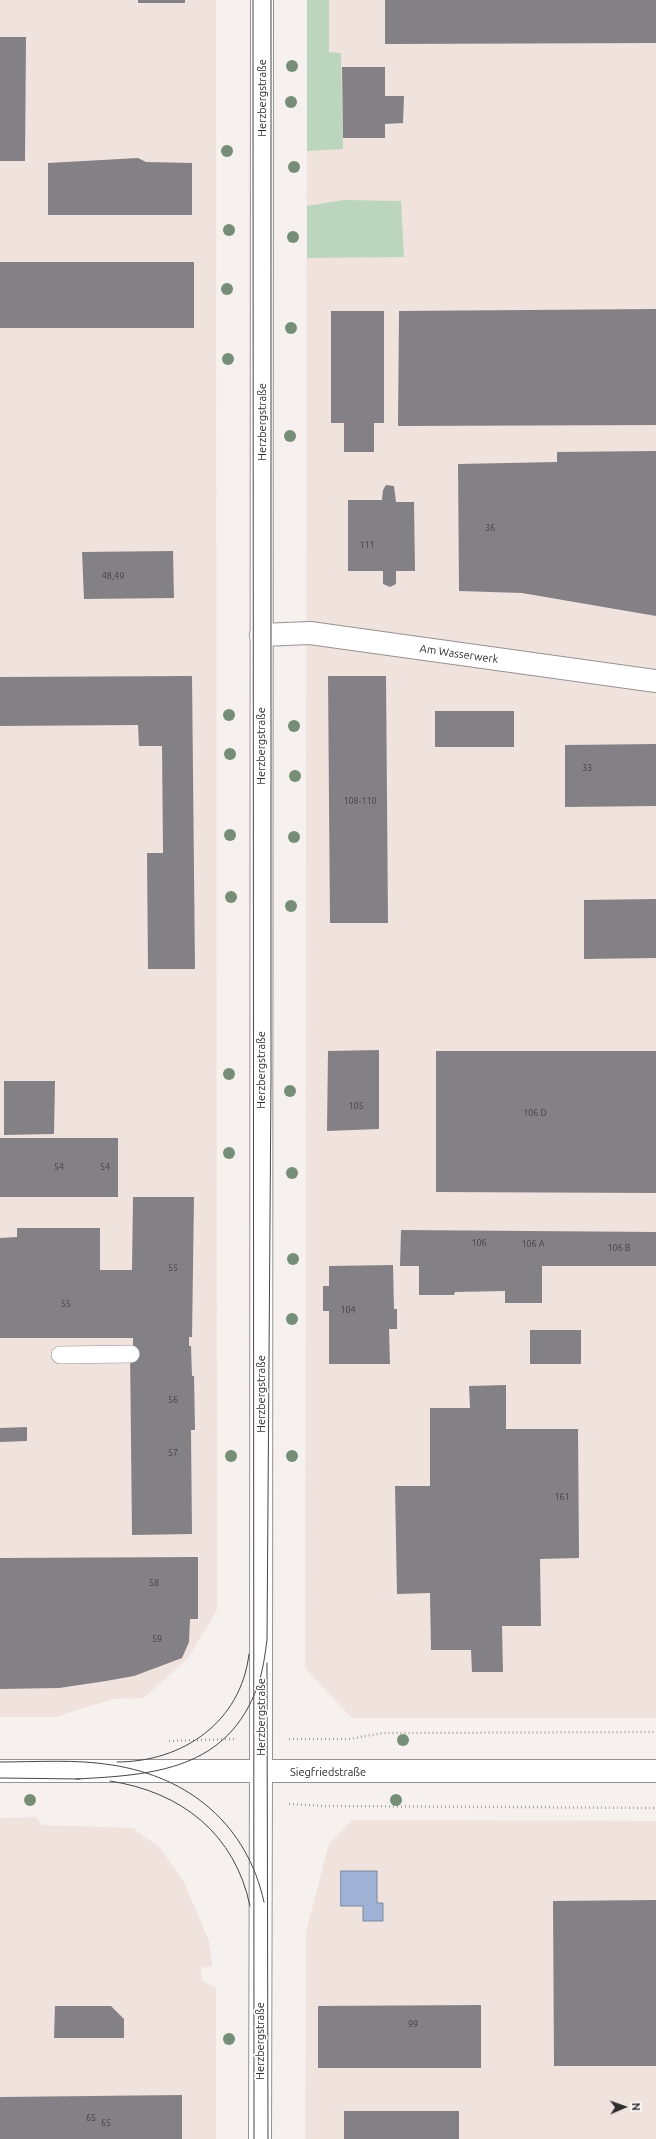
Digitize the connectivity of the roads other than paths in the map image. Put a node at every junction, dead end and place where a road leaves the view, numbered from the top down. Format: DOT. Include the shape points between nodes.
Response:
graph roads {
  1 [pos="262,0"];
  2 [pos="261,635"];
  3 [pos="656,681"];
  4 [pos="131,1354"];
  5 [pos="60,1355"];
  6 [pos="656,1770"];
  7 [pos="0,1771"];
  8 [pos="261,1772"];
  9 [pos="260,2139"];
  1 -- 2 [label="street, Herzbergstraße"];
  2 -- 3 [label="street, Am Wasserwerk" via="310,633"];
  2 -- 8 [label="street, Herzbergstraße"];
  4 -- 5 [label="lane"];
  6 -- 8 [label="street, Siegfriedstraße"];
  7 -- 8 [label="street, Siegfriedstraße"];
  8 -- 9 [label="street, Herzbergstraße"];
}
